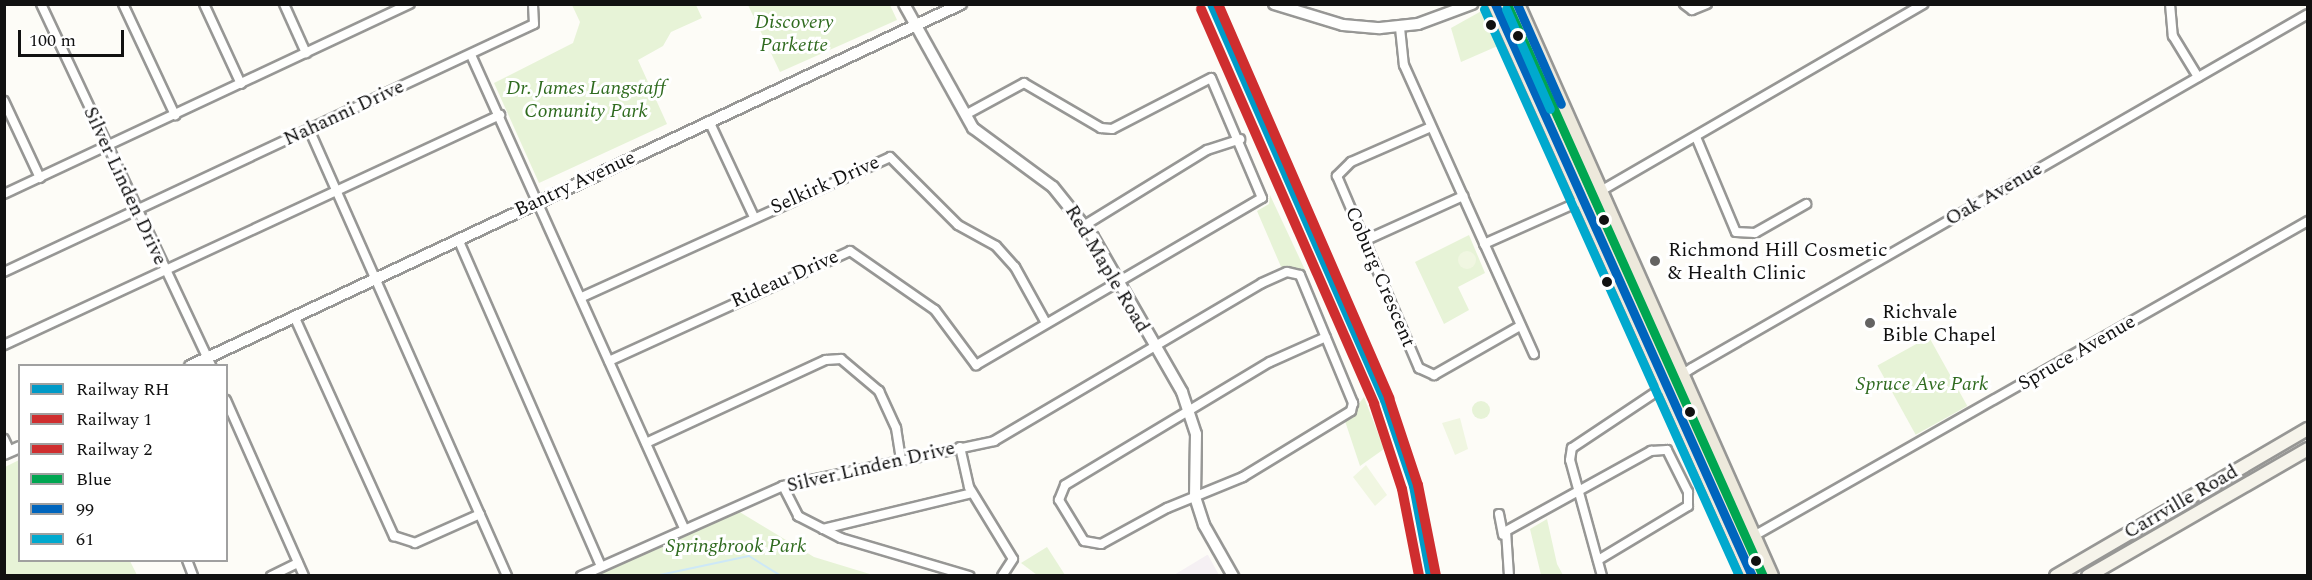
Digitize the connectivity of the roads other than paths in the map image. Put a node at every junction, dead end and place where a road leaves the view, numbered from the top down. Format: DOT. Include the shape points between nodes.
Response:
graph roads {
  1 [pos="41,4"];
  2 [pos="123,4"];
  3 [pos="204,4"];
  4 [pos="284,4"];
  5 [pos="410,4"];
  6 [pos="533,4"];
  7 [pos="904,4"];
  8 [pos="961,4"];
  9 [pos="1274,4"];
  10 [pos="1472,4"];
  11 [pos="1495,4"];
  12 [pos="1517,4"];
  13 [pos="1684,4"];
  14 [pos="1707,4"];
  15 [pos="1923,4"];
  16 [pos="2170,4"];
  17 [pos="1447,9"];
  18 [pos="2307,14"];
  19 [pos="915,27"];
  20 [pos="1400,28"];
  21 [pos="306,53"];
  22 [pos="471,54"];
  23 [pos="2198,77"];
  24 [pos="241,84"];
  25 [pos="4,101"];
  26 [pos="175,115"];
  27 [pos="500,115"];
  28 [pos="965,115"];
  29 [pos="709,122"];
  30 [pos="1431,127"];
  31 [pos="309,129"];
  32 [pos="1696,137"];
  33 [pos="1240,139"];
  34 [pos="106,147"];
  35 [pos="40,178"];
  36 [pos="337,191"];
  37 [pos="1599,192"];
  38 [pos="4,194"];
  39 [pos="1463,196"];
  40 [pos="1583,200"];
  41 [pos="539,201"];
  42 [pos="1806,204"];
  43 [pos="137,212"];
  44 [pos="754,217"];
  45 [pos="2307,221"];
  46 [pos="1085,225"];
  47 [pos="458,239"];
  48 [pos="1366,240"];
  49 [pos="1484,244"];
  50 [pos="165,271"];
  51 [pos="4,272"];
  52 [pos="375,279"];
  53 [pos="1119,283"];
  54 [pos="582,297"];
  55 [pos="294,316"];
  56 [pos="1046,323"];
  57 [pos="1520,326"];
  58 [pos="1326,337"];
  59 [pos="4,345"];
  60 [pos="1154,346"];
  61 [pos="1534,354"];
  62 [pos="209,361"];
  63 [pos="609,361"];
  64 [pos="1681,376"];
  65 [pos="1665,389"];
  66 [pos="228,405"];
  67 [pos="1190,411"];
  68 [pos="2307,429"];
  69 [pos="4,439"];
  70 [pos="646,443"];
  71 [pos="960,447"];
  72 [pos="2307,449"];
  73 [pos="11,451"];
  74 [pos="901,459"];
  75 [pos="783,486"];
  76 [pos="1579,491"];
  77 [pos="972,493"];
  78 [pos="1195,497"];
  79 [pos="480,514"];
  80 [pos="1499,514"];
  81 [pos="684,528"];
  82 [pos="823,529"];
  83 [pos="1503,535"];
  84 [pos="1752,537"];
  85 [pos="1598,560"];
  86 [pos="187,562"];
  87 [pos="298,563"];
  88 [pos="601,566"];
  89 [pos="193,576"];
  90 [pos="271,576"];
  91 [pos="304,576"];
  92 [pos="507,576"];
  93 [pos="581,576"];
  94 [pos="969,576"];
  95 [pos="1002,576"];
  96 [pos="1233,576"];
  97 [pos="1509,576"];
  98 [pos="1602,576"];
  99 [pos="1752,576"];
  100 [pos="1771,576"];
  101 [pos="2056,576"];
  102 [pos="2088,576"];
  1 -- 34 [label="street, Silver Linden Drive"];
  2 -- 26 [label="street"];
  3 -- 24 [label="street"];
  4 -- 21 [label="street"];
  5 -- 21 [label="street"];
  6 -- 22 [label="street, Nahanni Drive" via="534,24"];
  7 -- 19 [label="street, Red Maple Road"];
  8 -- 19 [label="street, Bantry Avenue"];
  9 -- 20 [label="street" via="1343,25"];
  10 -- 17 [label="street"];
  11 -- 40 [label="main road"];
  12 -- 37 [label="main road"];
  13 -- 14 [label="street" via="1692,10"];
  15 -- 32 [label="street"];
  16 -- 23 [label="street" via="2173,36"];
  17 -- 20 [label="street"];
  18 -- 23 [label="street, Oak Avenue"];
  19 -- 28 [label="street, Red Maple Road"];
  19 -- 29 [label="street, Bantry Avenue"];
  20 -- 30 [label="street" via="1401,54"];
  21 -- 24 [label="street"];
  22 -- 27 [label="street"];
  22 -- 31 [label="street, Nahanni Drive"];
  23 -- 64 [label="street, Oak Avenue"];
  24 -- 26 [label="street"];
  25 -- 35 [label="street"];
  26 -- 34 [label="street"];
  27 -- 36 [label="street"];
  27 -- 41 [label="street"];
  28 -- 33 [label="street" via="1024,83 1101,128 1112,129 1210,78"];
  28 -- 46 [label="street, Red Maple Road" via="1001,153 1053,187"];
  29 -- 41 [label="street, Bantry Avenue"];
  29 -- 44 [label="street"];
  30 -- 39 [label="street"];
  30 -- 48 [label="street, Coburg Crescent" via="1340,171 1339,182"];
  31 -- 36 [label="street"];
  31 -- 43 [label="street, Nahanni Drive"];
  32 -- 37 [label="street"];
  32 -- 42 [label="street" via="1736,232 1755,233"];
  33 -- 46 [label="street" via="1207,150"];
  33 -- 53 [label="street, Rideau Drive" via="1262,198"];
  34 -- 35 [label="street"];
  34 -- 43 [label="street, Silver Linden Drive"];
  35 -- 38 [label="street"];
  36 -- 50 [label="street"];
  36 -- 52 [label="street"];
  37 -- 64 [label="main road"];
  39 -- 48 [label="street"];
  39 -- 49 [label="street"];
  40 -- 49 [label="street"];
  40 -- 65 [label="main road"];
  41 -- 47 [label="street, Bantry Avenue"];
  41 -- 54 [label="street"];
  43 -- 50 [label="street, Silver Linden Drive"];
  43 -- 51 [label="street, Nahanni Drive"];
  44 -- 54 [label="street, Selkirk Drive"];
  44 -- 56 [label="street, Selkirk Drive" via="890,157 958,225 996,246 1015,267"];
  45 -- 84 [label="street, Spruce Avenue"];
  46 -- 53 [label="street, Red Maple Road"];
  47 -- 52 [label="street, Bantry Avenue"];
  47 -- 88 [label="street"];
  48 -- 57 [label="street, Coburg Crescent" via="1423,373 1444,370"];
  49 -- 57 [label="street"];
  50 -- 59 [label="street"];
  50 -- 62 [label="street, Silver Linden Drive"];
  52 -- 55 [label="street, Bantry Avenue"];
  52 -- 79 [label="street"];
  53 -- 56 [label="street, Rideau Drive"];
  53 -- 60 [label="street, Red Maple Road"];
  54 -- 63 [label="street"];
  55 -- 62 [label="street, Bantry Avenue"];
  55 -- 79 [label="street" via="394,537 415,543"];
  56 -- 63 [label="street, Rideau Drive" via="976,365 935,310 850,251"];
  57 -- 61 [label="street"];
  58 -- 60 [label="street, Silver Linden Drive" via="1302,278 1287,272"];
  58 -- 67 [label="street" via="1270,362"];
  58 -- 78 [label="street" via="1353,403 1352,411 1243,477"];
  60 -- 67 [label="street, Red Maple Road"];
  60 -- 71 [label="street, Silver Linden Drive" via="1020,428"];
  63 -- 70 [label="street"];
  64 -- 65 [label="street, Oak Avenue"];
  64 -- 84 [label="main road"];
  65 -- 76 [label="street, Oak Avenue" via="1572,448 1570,460"];
  65 -- 99 [label="main road"];
  66 -- 87 [label="street"];
  67 -- 78 [label="street, Red Maple Road" via="1197,449"];
  67 -- 78 [label="street" via="1065,485 1059,500 1084,541 1101,544"];
  68 -- 101 [label="main road, Carrville Road"];
  69 -- 73 [label="street"];
  70 -- 74 [label="street" via="826,360 841,359 879,391 896,428"];
  70 -- 81 [label="street"];
  71 -- 74 [label="street, Silver Linden Drive"];
  71 -- 77 [label="street"];
  72 -- 102 [label="main road, Carrville Road"];
  74 -- 75 [label="street, Silver Linden Drive"];
  75 -- 81 [label="street, Silver Linden Drive"];
  75 -- 82 [label="street" via="794,512"];
  76 -- 83 [label="street"];
  76 -- 85 [label="street"];
  76 -- 85 [label="street" via="1662,448 1688,492 1682,511"];
  77 -- 82 [label="street"];
  77 -- 95 [label="street" via="1012,559"];
  78 -- 96 [label="street, Red Maple Road" via="1204,525"];
  79 -- 92 [label="street"];
  80 -- 83 [label="street"];
  81 -- 88 [label="street, Silver Linden Drive"];
  82 -- 94 [label="street"];
  83 -- 97 [label="street"];
  84 -- 100 [label="main road"];
  85 -- 98 [label="street"];
  86 -- 89 [label="street"];
  87 -- 90 [label="street"];
  87 -- 91 [label="street"];
  88 -- 93 [label="street, Silver Linden Drive"];
}
